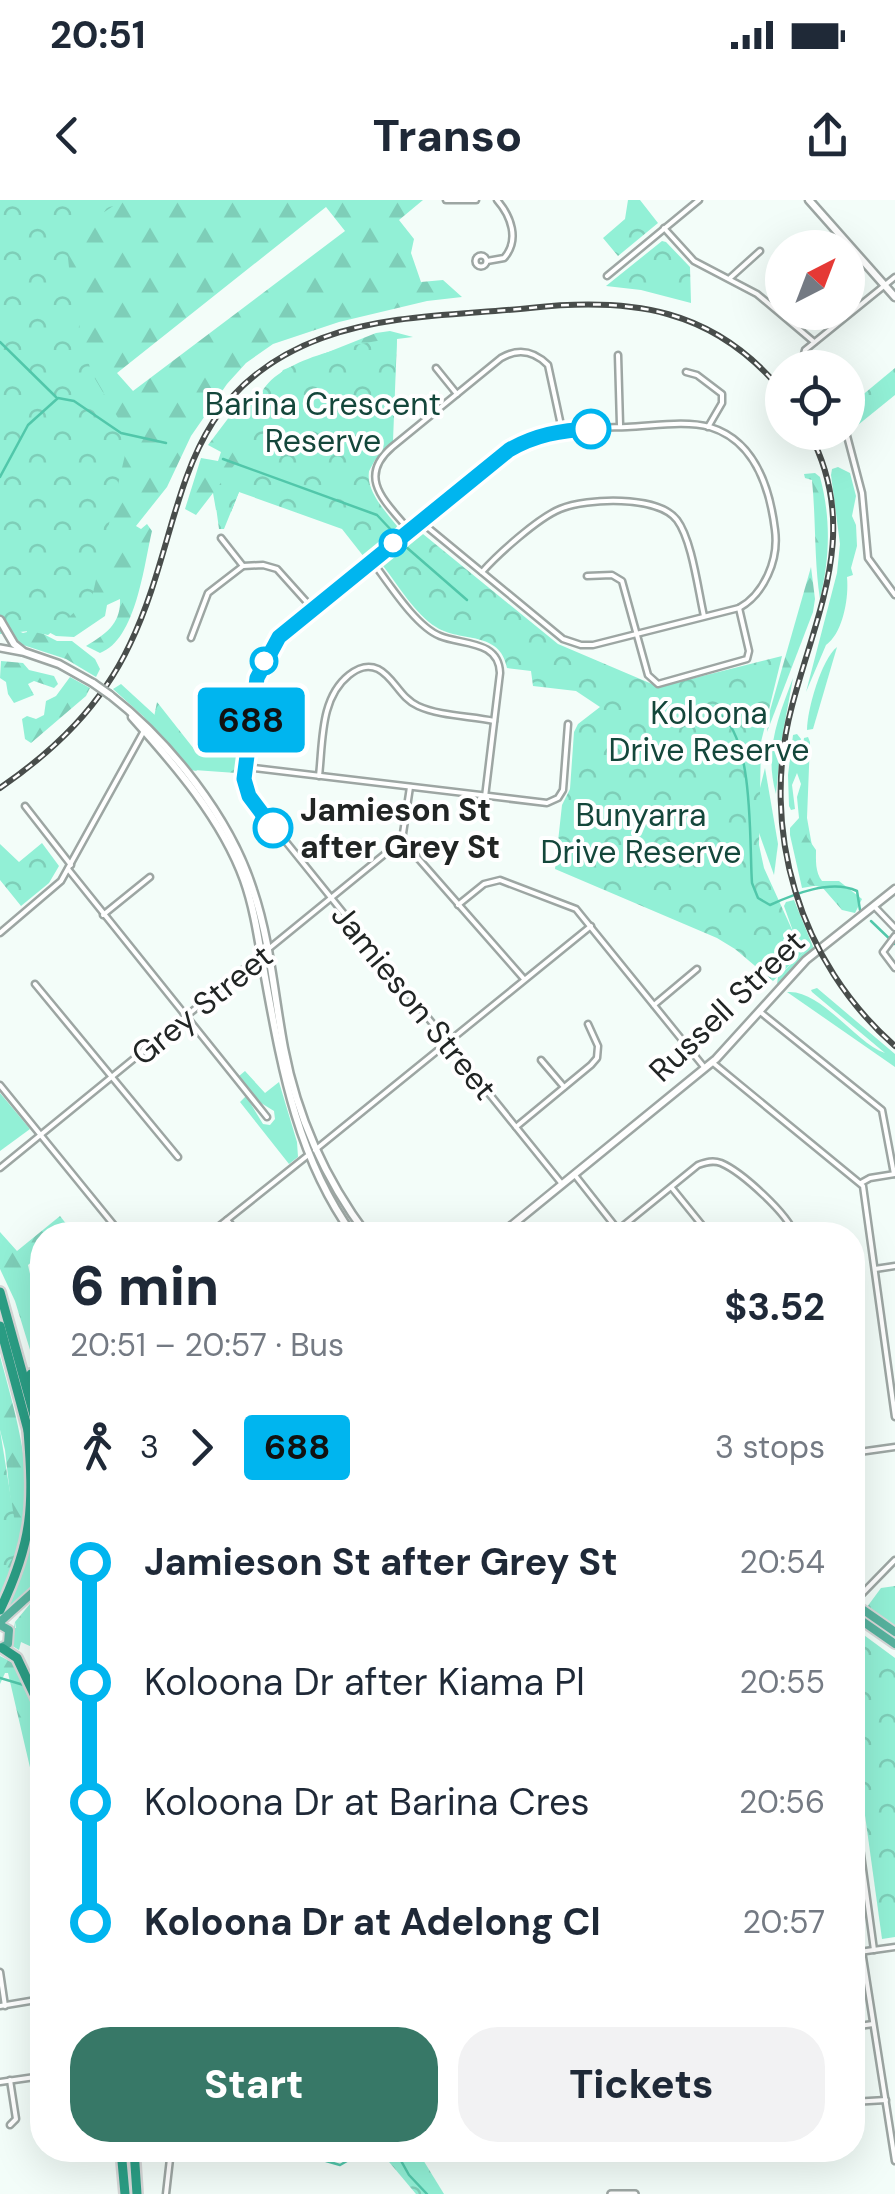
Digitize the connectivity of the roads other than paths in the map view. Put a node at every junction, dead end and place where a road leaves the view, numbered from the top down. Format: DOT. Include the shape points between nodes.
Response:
graph roads {
  1 [pos="446,200"];
  2 [pos="476,200"];
  3 [pos="498,200"];
  4 [pos="699,200"];
  5 [pos="809,200"];
  6 [pos="664,228"];
  7 [pos="760,251"];
  8 [pos="486,261"];
  9 [pos="607,276"];
  10 [pos="895,277"];
  11 [pos="730,278"];
  12 [pos="884,286"];
  13 [pos="895,298"];
  14 [pos="814,342"];
  15 [pos="807,350"];
  16 [pos="618,355"];
  17 [pos="436,368"];
  18 [pos="686,372"];
  19 [pos="457,394"];
  20 [pos="708,427"];
  21 [pos="620,428"];
  22 [pos="562,430"];
  23 [pos="851,450"];
  24 [pos="420,521"];
  25 [pos="409,530"];
  26 [pos="221,538"];
  27 [pos="371,561"];
  28 [pos="243,566"];
  29 [pos="482,572"];
  30 [pos="586,576"];
  31 [pos="895,595"];
  32 [pos="312,608"];
  33 [pos="739,608"];
  34 [pos="704,616"];
  35 [pos="0,620"];
  36 [pos="637,634"];
  37 [pos="191,638"];
  38 [pos="0,648"];
  39 [pos="24,652"];
  40 [pos="204,705"];
  41 [pos="251,716"];
  42 [pos="494,721"];
  43 [pos="568,724"];
  44 [pos="145,728"];
  45 [pos="150,738"];
  46 [pos="137,747"];
  47 [pos="245,766"];
  48 [pos="318,776"];
  49 [pos="410,787"];
  50 [pos="485,797"];
  51 [pos="25,806"];
  52 [pos="402,840"];
  53 [pos="69,867"];
  54 [pos="150,876"];
  55 [pos="895,889"];
  56 [pos="332,899"];
  57 [pos="458,905"];
  58 [pos="874,906"];
  59 [pos="102,914"];
  60 [pos="590,926"];
  61 [pos="895,928"];
  62 [pos="0,934"];
  63 [pos="895,936"];
  64 [pos="264,954"];
  65 [pos="895,968"];
  66 [pos="697,970"];
  67 [pos="524,979"];
  68 [pos="36,984"];
  69 [pos="654,1005"];
  70 [pos="759,1010"];
  71 [pos="186,1018"];
  72 [pos="588,1024"];
  73 [pos="447,1042"];
  74 [pos="541,1060"];
  75 [pos="708,1065"];
  76 [pos="112,1078"];
  77 [pos="0,1085"];
  78 [pos="564,1088"];
  79 [pos="267,1117"];
  80 [pos="516,1126"];
  81 [pos="41,1136"];
  82 [pos="312,1152"];
  83 [pos="178,1158"];
  84 [pos="0,1168"];
  85 [pos="574,1174"];
  86 [pos="894,1174"];
  87 [pos="861,1183"];
  88 [pos="562,1184"];
  89 [pos="671,1187"];
  90 [pos="227,1220"];
  91 [pos="111,1222"];
  92 [pos="224,1222"];
  93 [pos="344,1222"];
  94 [pos="358,1222"];
  95 [pos="517,1222"];
  96 [pos="612,1222"];
  97 [pos="631,1222"];
  98 [pos="699,1222"];
  99 [pos="788,1222"];
  100 [pos="895,1266"];
  101 [pos="875,1269"];
  102 [pos="0,1282"];
  103 [pos="0,1292"];
  104 [pos="0,1326"];
  105 [pos="890,1350"];
  106 [pos="30,1372"];
  107 [pos="30,1401"];
  108 [pos="895,1418"];
  109 [pos="28,1431"];
  110 [pos="30,1440"];
  111 [pos="895,1448"];
  112 [pos="30,1449"];
  113 [pos="865,1451"];
  114 [pos="30,1523"];
  115 [pos="895,1560"];
  116 [pos="865,1591"];
  117 [pos="30,1597"];
  118 [pos="19,1608"];
  119 [pos="0,1610"];
  120 [pos="865,1611"];
  121 [pos="0,1623"];
  122 [pos="865,1623"];
  123 [pos="895,1632"];
  124 [pos="10,1633"];
  125 [pos="895,1644"];
  126 [pos="1,1648"];
  127 [pos="30,1686"];
  128 [pos="865,1884"];
  129 [pos="895,1947"];
  130 [pos="874,1950"];
  131 [pos="865,1952"];
  132 [pos="0,1972"];
  133 [pos="865,1972"];
  134 [pos="30,2002"];
  135 [pos="3,2006"];
  136 [pos="873,2024"];
  137 [pos="865,2025"];
  138 [pos="30,2078"];
  139 [pos="10,2080"];
  140 [pos="0,2082"];
  141 [pos="886,2100"];
  142 [pos="865,2101"];
  143 [pos="10,2125"];
  144 [pos="895,2161"];
  145 [pos="123,2162"];
  146 [pos="135,2162"];
  147 [pos="170,2162"];
  148 [pos="125,2194"];
  149 [pos="137,2194"];
  150 [pos="166,2194"];
  151 [pos="610,2194"];
  152 [pos="636,2194"];
  1 -- 2 [label="street"];
  3 -- 8 [label="street" via="511,221 512,247 504,258"];
  4 -- 6 [label="street"];
  5 -- 12 [label="main road"];
  6 -- 9 [label="street"];
  6 -- 11 [label="street" via="694,261"];
  7 -- 11 [label="street"];
  10 -- 12 [label="street"];
  11 -- 14 [label="street"];
  12 -- 13 [label="main road"];
  12 -- 14 [label="street"];
  14 -- 15 [label="street"];
  16 -- 21 [label="street"];
  17 -- 19 [label="street"];
  18 -- 20 [label="street" via="722,394"];
  19 -- 22 [label="street" via="507,354 533,354 552,374"];
  19 -- 25 [label="street" via="378,462 377,488"];
  20 -- 21 [label="street"];
  20 -- 33 [label="street" via="740,444 755,462 775,532 763,586"];
  21 -- 22 [label="street"];
  22 -- 24 [label="street" via="509,450"];
  23 -- 31 [label="street" via="868,558"];
  24 -- 25 [label="street"];
  24 -- 29 [label="street"];
  25 -- 27 [label="street"];
  26 -- 28 [label="street"];
  27 -- 32 [label="street"];
  27 -- 42 [label="street" via="428,629 496,657"];
  28 -- 32 [label="street" via="277,569"];
  28 -- 37 [label="street" via="206,597"];
  29 -- 34 [label="street" via="561,508 650,503 681,526"];
  29 -- 36 [label="street" via="569,642 594,645"];
  30 -- 36 [label="street" via="622,581"];
  32 -- 41 [label="street" via="266,655"];
  33 -- 34 [label="street"];
  33 -- 36 [label="street" via="748,660 665,683 650,677"];
  34 -- 36 [label="street"];
  35 -- 39 [label="main road"];
  38 -- 39 [label="street"];
  39 -- 44 [label="main road, bridge" via="94,683"];
  40 -- 41 [label="street"];
  41 -- 47 [label="street"];
  42 -- 48 [label="street" via="416,705 382,672 360,668 331,695"];
  42 -- 50 [label="street"];
  43 -- 50 [label="street" via="558,798 544,803"];
  44 -- 45 [label="main road"];
  44 -- 46 [label="street"];
  44 -- 64 [label="main road" via="238,849 255,893"];
  45 -- 46 [label="street"];
  45 -- 64 [label="main road" via="233,854"];
  46 -- 53 [label="street"];
  47 -- 48 [label="street"];
  47 -- 56 [label="street, Jamieson Street" via="249,796"];
  48 -- 49 [label="street"];
  49 -- 50 [label="street"];
  49 -- 52 [label="street"];
  51 -- 53 [label="street"];
  52 -- 56 [label="street, Grey Street"];
  52 -- 57 [label="street"];
  53 -- 59 [label="street"];
  53 -- 62 [label="street" via="56,887"];
  54 -- 59 [label="street"];
  55 -- 58 [label="main road, Russell Street"];
  56 -- 64 [label="street, Grey Street"];
  56 -- 73 [label="street, Jamieson Street"];
  57 -- 60 [label="street" via="488,882 505,880 572,907"];
  57 -- 67 [label="street"];
  58 -- 61 [label="street"];
  58 -- 70 [label="main road, Russell Street" via="806,960"];
  59 -- 71 [label="street"];
  60 -- 67 [label="street"];
  60 -- 69 [label="street"];
  63 -- 65 [label="street" via="883,952"];
  64 -- 71 [label="street, Grey Street"];
  64 -- 82 [label="main road"];
  66 -- 69 [label="street"];
  67 -- 73 [label="street"];
  68 -- 76 [label="street"];
  69 -- 75 [label="street"];
  70 -- 75 [label="main road, Russell Street"];
  70 -- 86 [label="street" via="882,1110"];
  71 -- 76 [label="street, Grey Street"];
  71 -- 79 [label="street"];
  72 -- 78 [label="street" via="596,1058"];
  73 -- 80 [label="street, Jamieson Street"];
  73 -- 82 [label="street"];
  74 -- 78 [label="street"];
  75 -- 85 [label="main road, Russell Street"];
  75 -- 87 [label="street"];
  76 -- 81 [label="street, Grey Street"];
  76 -- 83 [label="street"];
  77 -- 81 [label="street"];
  78 -- 80 [label="street"];
  80 -- 88 [label="street, Jamieson Street"];
  81 -- 84 [label="street, Grey Street"];
  81 -- 91 [label="street"];
  82 -- 90 [label="street"];
  82 -- 93 [label="main road"];
  82 -- 94 [label="main road"];
  85 -- 88 [label="main road, Russell Street"];
  85 -- 96 [label="street"];
  86 -- 87 [label="street"];
  87 -- 101 [label="street"];
  88 -- 95 [label="main road, Russell Street"];
  89 -- 97 [label="street"];
  89 -- 98 [label="street"];
  89 -- 99 [label="street" via="702,1163 720,1162"];
  90 -- 92 [label="street"];
  100 -- 101 [label="street"];
  101 -- 105 [label="street"];
  102 -- 106 [label="highway"];
  103 -- 107 [label="highway"];
  104 -- 109 [label="highway"];
  105 -- 108 [label="street"];
  109 -- 110 [label="highway"];
  109 -- 112 [label="highway"];
  111 -- 113 [label="street"];
  114 -- 119 [label="highway"];
  115 -- 116 [label="street"];
  117 -- 118 [label="highway"];
  118 -- 121 [label="highway"];
  118 -- 124 [label="highway"];
  120 -- 123 [label="highway"];
  121 -- 124 [label="highway"];
  122 -- 125 [label="highway"];
  124 -- 126 [label="highway"];
  126 -- 127 [label="highway" via="14,1654"];
  128 -- 130 [label="street"];
  129 -- 130 [label="street"];
  130 -- 131 [label="street"];
  132 -- 135 [label="street"];
  133 -- 136 [label="street"];
  134 -- 135 [label="street"];
  136 -- 137 [label="street"];
  136 -- 141 [label="street"];
  138 -- 139 [label="street"];
  139 -- 140 [label="street"];
  139 -- 143 [label="street" via="16,2118"];
  141 -- 142 [label="street"];
  141 -- 144 [label="street"];
  145 -- 148 [label="highway"];
  146 -- 149 [label="highway"];
  147 -- 150 [label="street"];
  151 -- 152 [label="street"];
}
